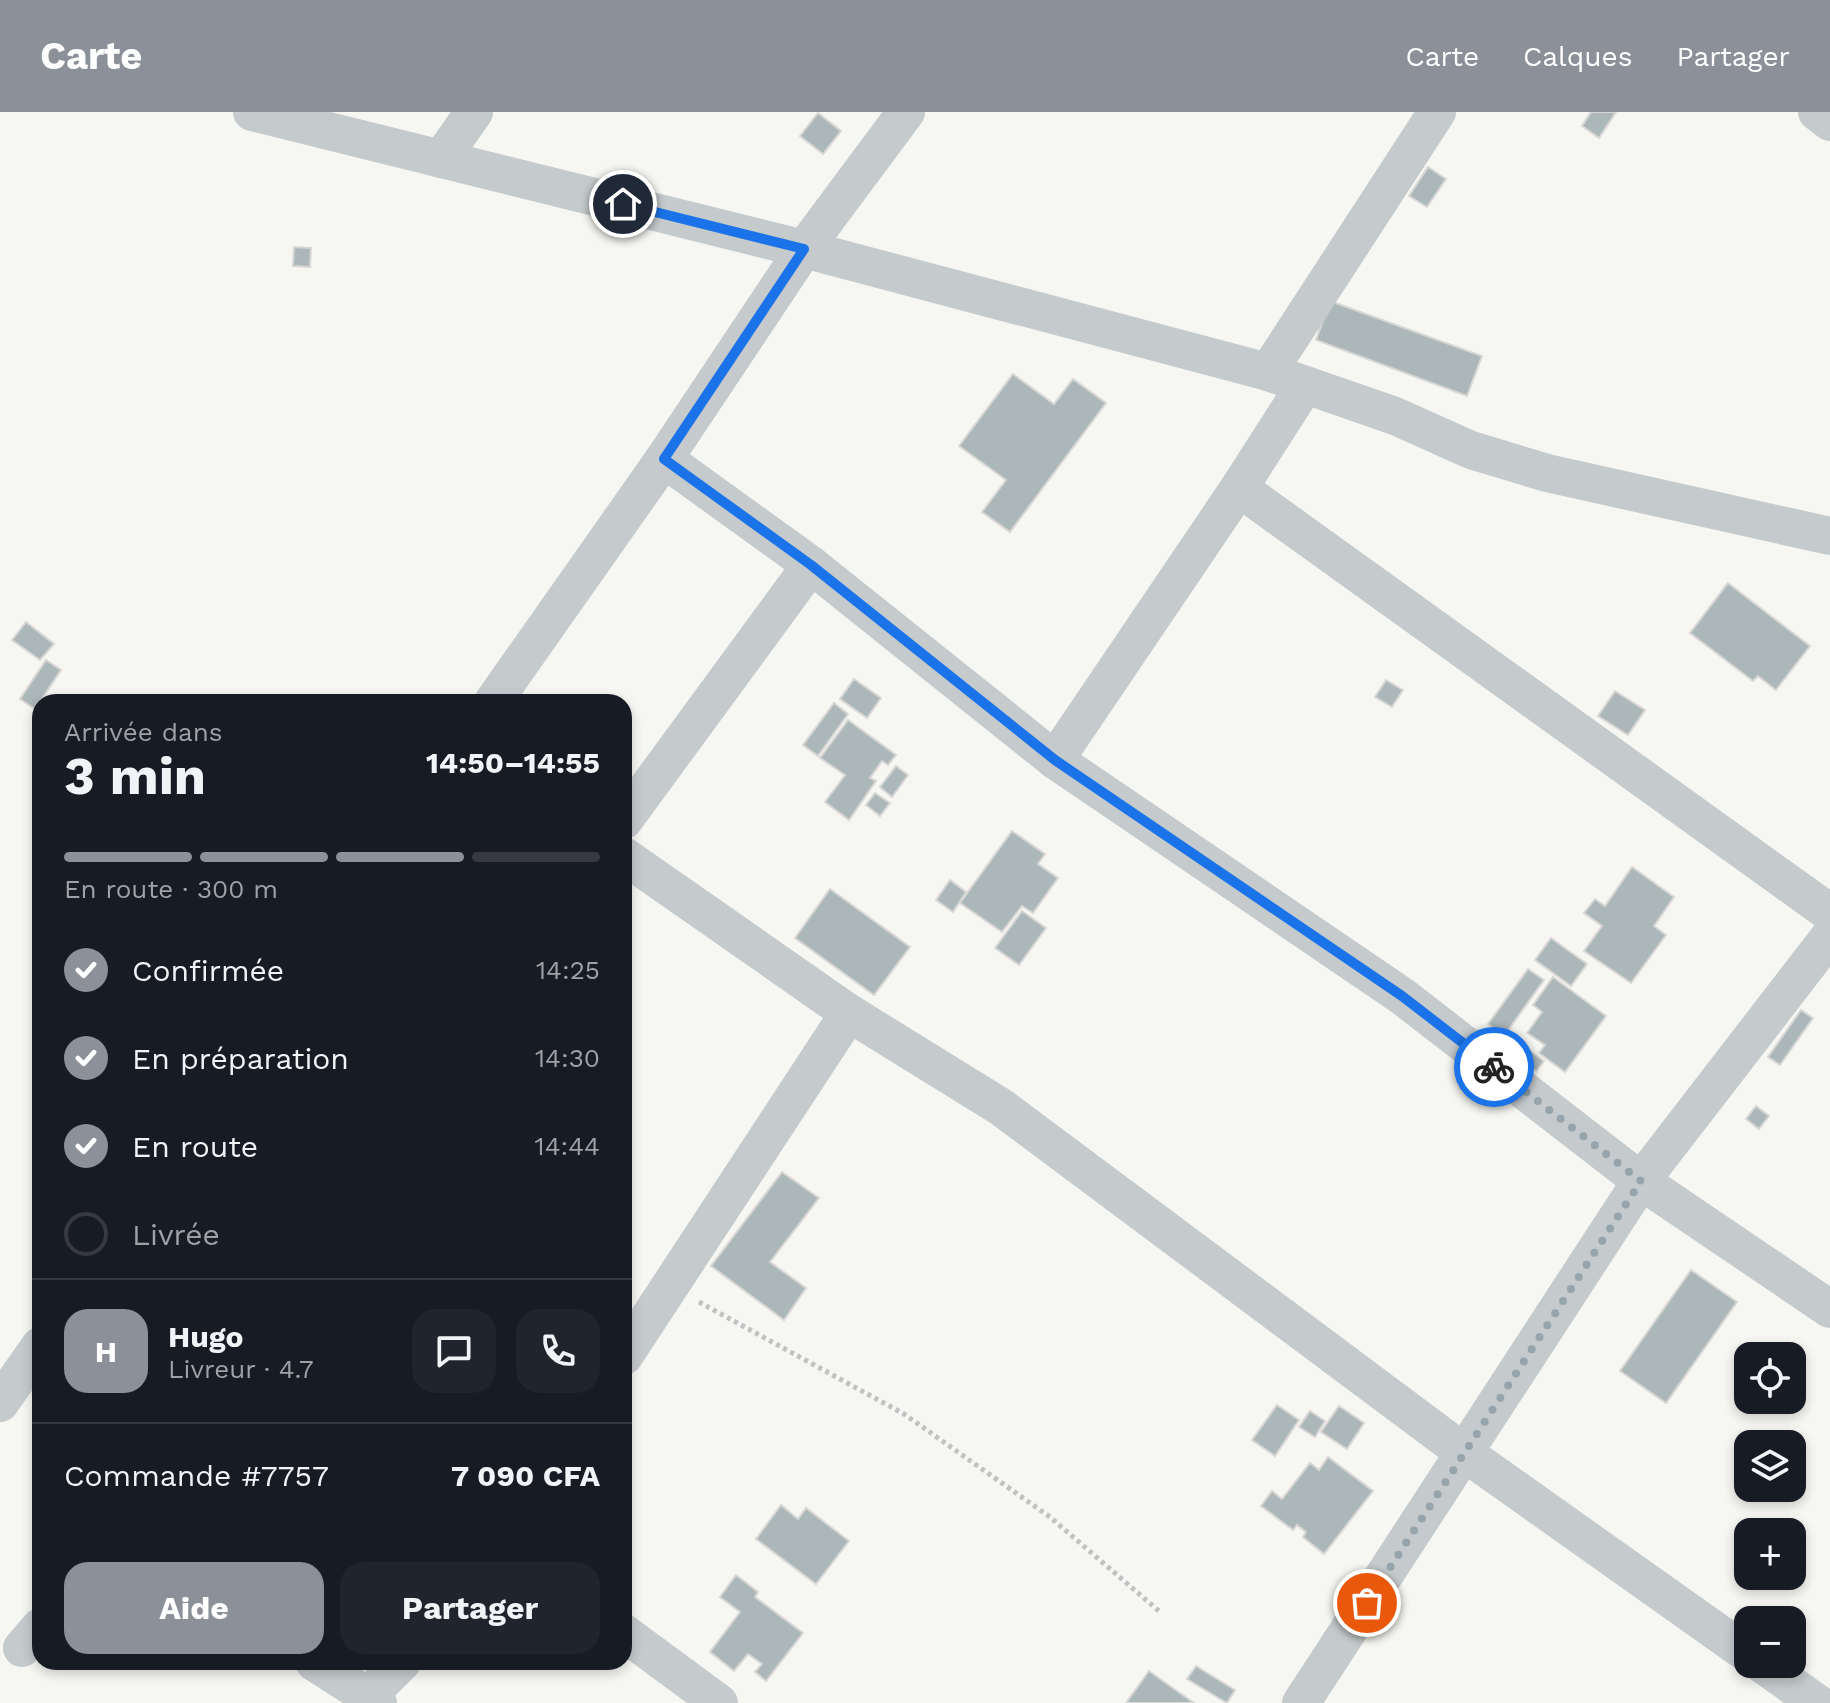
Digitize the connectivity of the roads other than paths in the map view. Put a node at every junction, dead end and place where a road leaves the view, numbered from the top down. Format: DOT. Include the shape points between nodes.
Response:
graph roads {
  1 [pos="252,112"];
  2 [pos="474,112"];
  3 [pos="906,112"];
  4 [pos="1437,112"];
  5 [pos="1817,112"];
  6 [pos="1830,122"];
  7 [pos="441,159"];
  8 [pos="804,249"];
  9 [pos="1268,372"];
  10 [pos="1305,385"];
  11 [pos="664,459"];
  12 [pos="1239,488"];
  13 [pos="1830,536"];
  14 [pos="811,565"];
  15 [pos="499,694"];
  16 [pos="1055,760"];
  17 [pos="632,809"];
  18 [pos="632,862"];
  19 [pos="1830,913"];
  20 [pos="1830,936"];
  21 [pos="849,1013"];
  22 [pos="1641,1181"];
  23 [pos="1830,1309"];
  24 [pos="632,1344"];
  25 [pos="32,1357"];
  26 [pos="0,1403"];
  27 [pos="1466,1454"];
  28 [pos="632,1639"];
  29 [pos="1734,1644"];
  30 [pos="327,1670"];
  31 [pos="396,1670"];
  32 [pos="1782,1678"];
  33 [pos="373,1699"];
  34 [pos="719,1703"];
  35 [pos="1301,1703"];
  36 [pos="1817,1703"];
  1 -- 7 [label="street"];
  2 -- 7 [label="street"];
  3 -- 8 [label="street"];
  4 -- 9 [label="street"];
  5 -- 6 [label="street"];
  7 -- 8 [label="street"];
  8 -- 9 [label="street"];
  8 -- 11 [label="street"];
  9 -- 10 [label="street"];
  10 -- 12 [label="street"];
  10 -- 13 [label="street" via="1471,450 1547,473"];
  11 -- 14 [label="street"];
  11 -- 15 [label="street"];
  12 -- 16 [label="street"];
  12 -- 19 [label="street"];
  14 -- 16 [label="street"];
  14 -- 17 [label="street"];
  16 -- 22 [label="street" via="1402,996"];
  18 -- 21 [label="street"];
  20 -- 22 [label="street"];
  21 -- 24 [label="street"];
  21 -- 27 [label="street" via="1001,1107"];
  22 -- 23 [label="street"];
  22 -- 27 [label="street"];
  25 -- 26 [label="street"];
  27 -- 29 [label="street"];
  27 -- 35 [label="street"];
  28 -- 34 [label="street"];
  30 -- 33 [label="street"];
  31 -- 33 [label="street"];
  32 -- 36 [label="street"];
}
